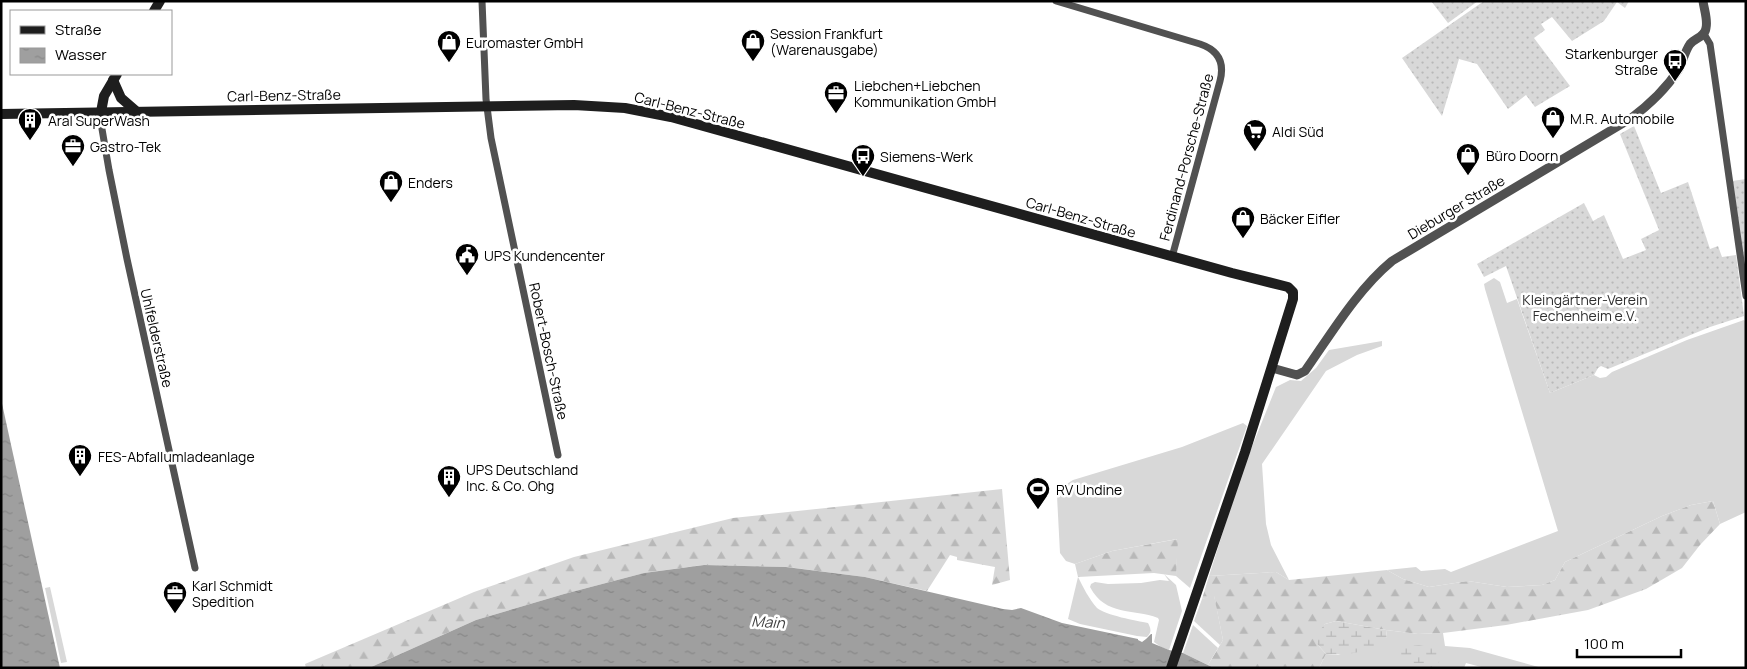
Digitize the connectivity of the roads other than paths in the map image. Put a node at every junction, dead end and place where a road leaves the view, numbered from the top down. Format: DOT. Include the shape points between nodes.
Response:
graph roads {
  1 [pos="482,1"];
  2 [pos="1056,1"];
  3 [pos="1703,1"];
  4 [pos="1705,30"];
  5 [pos="115,77"];
  6 [pos="486,106"];
  7 [pos="136,111"];
  8 [pos="100,112"];
  9 [pos="1,114"];
  10 [pos="1172,257"];
  11 [pos="1746,296"];
  12 [pos="1272,368"];
  13 [pos="558,455"];
  14 [pos="195,568"];
  15 [pos="1171,668"];
  1 -- 6 [label="street"];
  2 -- 10 [label="street, Ferdinand-Porsche-Straße" via="1208,46 1221,62 1222,74"];
  3 -- 4 [label="street"];
  4 -- 11 [label="street" via="1710,44"];
  4 -- 12 [label="street, Dieburger Straße" via="1690,45 1674,76 1646,108 1392,261 1370,282 1301,374"];
  5 -- 7 [label="main road" via="121,98"];
  5 -- 8 [label="main road" via="104,96"];
  6 -- 7 [label="main road, Carl-Benz-Straße"];
  6 -- 10 [label="main road, Carl-Benz-Straße" via="609,106 648,112"];
  6 -- 13 [label="street, Robert-Bosch-Straße"];
  7 -- 8 [label="main road, Carl-Benz-Straße"];
  8 -- 9 [label="main road, Carl-Benz-Straße"];
  8 -- 14 [label="street, Uhlfelderstraße" via="127,259"];
  10 -- 12 [label="main road, Carl-Benz-Straße" via="1292,290 1293,299"];
  12 -- 15 [label="main road"];
}
